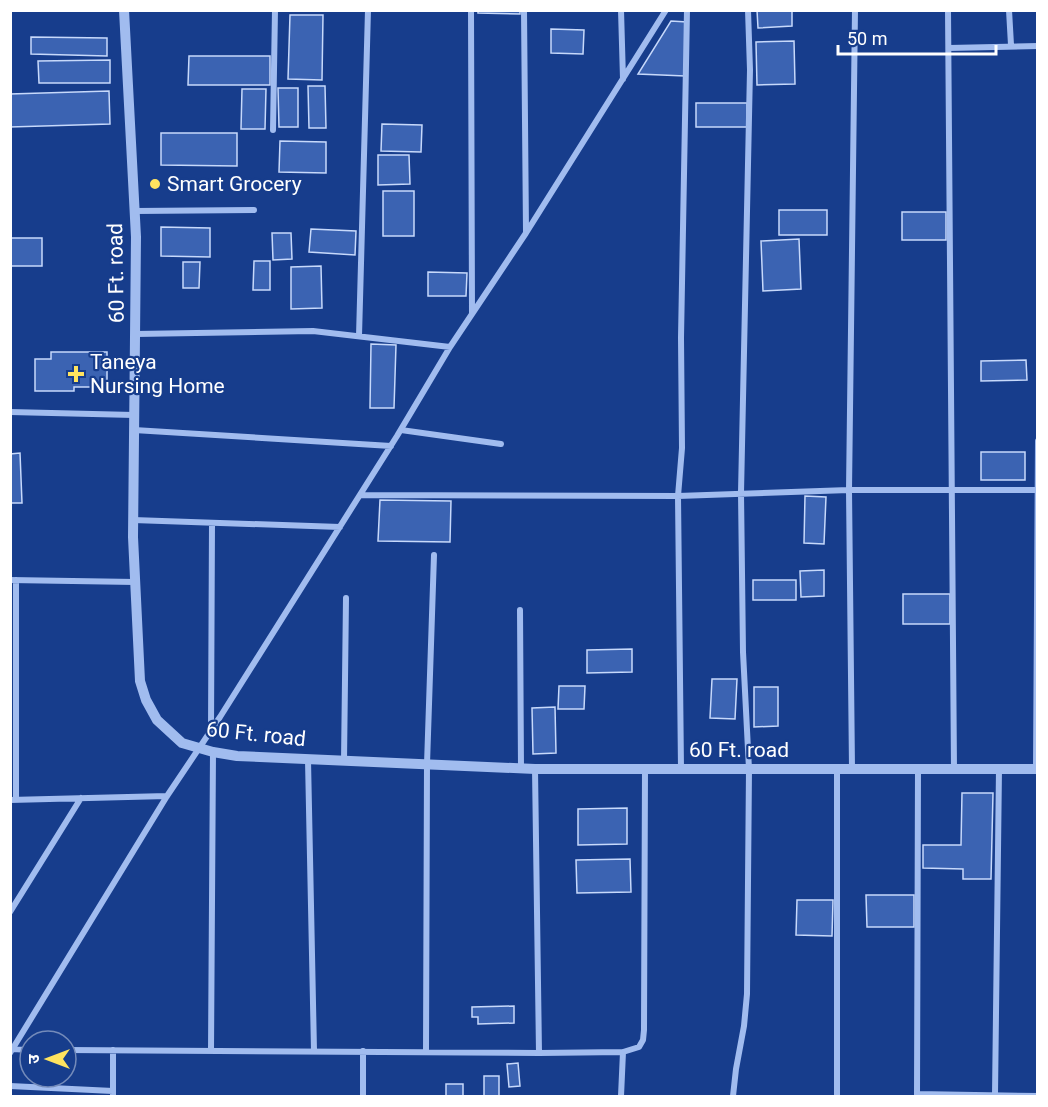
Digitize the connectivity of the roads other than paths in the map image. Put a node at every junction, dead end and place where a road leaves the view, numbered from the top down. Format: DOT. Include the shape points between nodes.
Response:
graph roads {
  1 [pos="124,10"];
  2 [pos="275,10"];
  3 [pos="369,10"];
  4 [pos="471,10"];
  5 [pos="524,10"];
  6 [pos="621,10"];
  7 [pos="666,10"];
  8 [pos="687,10"];
  9 [pos="748,10"];
  10 [pos="855,10"];
  11 [pos="948,10"];
  12 [pos="1009,10"];
  13 [pos="1011,45"];
  14 [pos="1038,46"];
  15 [pos="949,48"];
  16 [pos="623,80"];
  17 [pos="273,130"];
  18 [pos="254,210"];
  19 [pos="135,211"];
  20 [pos="526,233"];
  21 [pos="472,314"];
  22 [pos="136,334"];
  23 [pos="359,336"];
  24 [pos="450,347"];
  25 [pos="10,412"];
  26 [pos="134,415"];
  27 [pos="134,430"];
  28 [pos="401,430"];
  29 [pos="1038,441"];
  30 [pos="501,444"];
  31 [pos="391,446"];
  32 [pos="849,490"];
  33 [pos="1037,490"];
  34 [pos="952,491"];
  35 [pos="741,493"];
  36 [pos="360,495"];
  37 [pos="678,496"];
  38 [pos="133,520"];
  39 [pos="212,523"];
  40 [pos="340,527"];
  41 [pos="434,555"];
  42 [pos="13,580"];
  43 [pos="135,582"];
  44 [pos="346,598"];
  45 [pos="520,610"];
  46 [pos="211,730"];
  47 [pos="199,749"];
  48 [pos="213,752"];
  49 [pos="308,759"];
  50 [pos="344,761"];
  51 [pos="428,764"];
  52 [pos="521,768"];
  53 [pos="535,769"];
  54 [pos="645,769"];
  55 [pos="681,769"];
  56 [pos="749,769"];
  57 [pos="837,769"];
  58 [pos="852,769"];
  59 [pos="918,769"];
  60 [pos="954,769"];
  61 [pos="999,769"];
  62 [pos="1037,769"];
  63 [pos="167,796"];
  64 [pos="81,798"];
  65 [pos="13,800"];
  66 [pos="10,912"];
  67 [pos="78,1050"];
  68 [pos="113,1050"];
  69 [pos="12,1051"];
  70 [pos="211,1051"];
  71 [pos="314,1051"];
  72 [pos="363,1051"];
  73 [pos="426,1052"];
  74 [pos="623,1052"];
  75 [pos="538,1053"];
  76 [pos="10,1086"];
  77 [pos="113,1094"];
  78 [pos="917,1095"];
  79 [pos="995,1095"];
  80 [pos="363,1096"];
  81 [pos="621,1096"];
  82 [pos="734,1096"];
  83 [pos="837,1096"];
  84 [pos="1038,1096"];
  1 -- 19 [label="street, 60 Ft. road"];
  2 -- 17 [label="street"];
  3 -- 23 [label="street"];
  4 -- 21 [label="street"];
  5 -- 20 [label="street"];
  6 -- 16 [label="street"];
  7 -- 16 [label="street"];
  8 -- 37 [label="street" via="682,448"];
  9 -- 35 [label="street" via="750,82"];
  10 -- 32 [label="street"];
  11 -- 15 [label="street"];
  12 -- 13 [label="street"];
  13 -- 14 [label="street"];
  13 -- 15 [label="street"];
  15 -- 34 [label="street"];
  16 -- 20 [label="street"];
  18 -- 19 [label="street"];
  19 -- 22 [label="street, 60 Ft. road"];
  20 -- 21 [label="street"];
  21 -- 24 [label="street"];
  22 -- 23 [label="street" via="313,331"];
  22 -- 26 [label="street, 60 Ft. road"];
  23 -- 24 [label="street"];
  24 -- 28 [label="street"];
  25 -- 26 [label="street"];
  26 -- 27 [label="street, 60 Ft. road"];
  27 -- 31 [label="street"];
  27 -- 38 [label="street, 60 Ft. road"];
  28 -- 30 [label="street"];
  28 -- 31 [label="street"];
  29 -- 33 [label="street"];
  31 -- 36 [label="street"];
  32 -- 34 [label="street"];
  32 -- 35 [label="street"];
  32 -- 58 [label="street"];
  33 -- 34 [label="street"];
  33 -- 62 [label="street"];
  34 -- 60 [label="street"];
  35 -- 37 [label="street"];
  35 -- 56 [label="street"];
  36 -- 37 [label="street"];
  36 -- 40 [label="street"];
  37 -- 55 [label="street"];
  38 -- 39 [label="street"];
  38 -- 43 [label="street, 60 Ft. road"];
  39 -- 40 [label="street"];
  39 -- 46 [label="street"];
  40 -- 46 [label="street"];
  41 -- 51 [label="street"];
  42 -- 43 [label="street"];
  42 -- 65 [label="street"];
  43 -- 47 [label="street, 60 Ft. road" via="140,681 146,700 167,731 182,743"];
  44 -- 50 [label="street"];
  45 -- 52 [label="street"];
  46 -- 47 [label="street"];
  47 -- 48 [label="street, 60 Ft. road"];
  47 -- 63 [label="street"];
  48 -- 49 [label="street, 60 Ft. road"];
  48 -- 70 [label="street"];
  49 -- 50 [label="street, 60 Ft. road"];
  49 -- 71 [label="street"];
  50 -- 51 [label="street, 60 Ft. road"];
  51 -- 52 [label="street, 60 Ft. road"];
  51 -- 73 [label="street"];
  52 -- 53 [label="street, 60 Ft. road"];
  53 -- 54 [label="street, 60 Ft. road"];
  53 -- 75 [label="street"];
  54 -- 55 [label="street, 60 Ft. road"];
  54 -- 74 [label="street" via="644,1030 639,1047"];
  55 -- 56 [label="street, 60 Ft. road"];
  56 -- 57 [label="street, 60 Ft. road"];
  56 -- 82 [label="street" via="747,994"];
  57 -- 58 [label="street, 60 Ft. road"];
  57 -- 83 [label="street"];
  58 -- 59 [label="street, 60 Ft. road"];
  59 -- 60 [label="street, 60 Ft. road"];
  59 -- 78 [label="street"];
  60 -- 61 [label="street, 60 Ft. road"];
  61 -- 62 [label="street, 60 Ft. road"];
  61 -- 79 [label="street"];
  63 -- 64 [label="street"];
  63 -- 69 [label="street"];
  64 -- 65 [label="street"];
  64 -- 66 [label="street"];
  67 -- 68 [label="street"];
  68 -- 70 [label="street"];
  68 -- 77 [label="street"];
  70 -- 71 [label="street"];
  71 -- 72 [label="street"];
  72 -- 73 [label="street"];
  72 -- 80 [label="street"];
  73 -- 75 [label="street"];
  74 -- 75 [label="street"];
  74 -- 81 [label="street"];
  76 -- 77 [label="street"];
  78 -- 79 [label="street"];
  79 -- 84 [label="street"];
}
